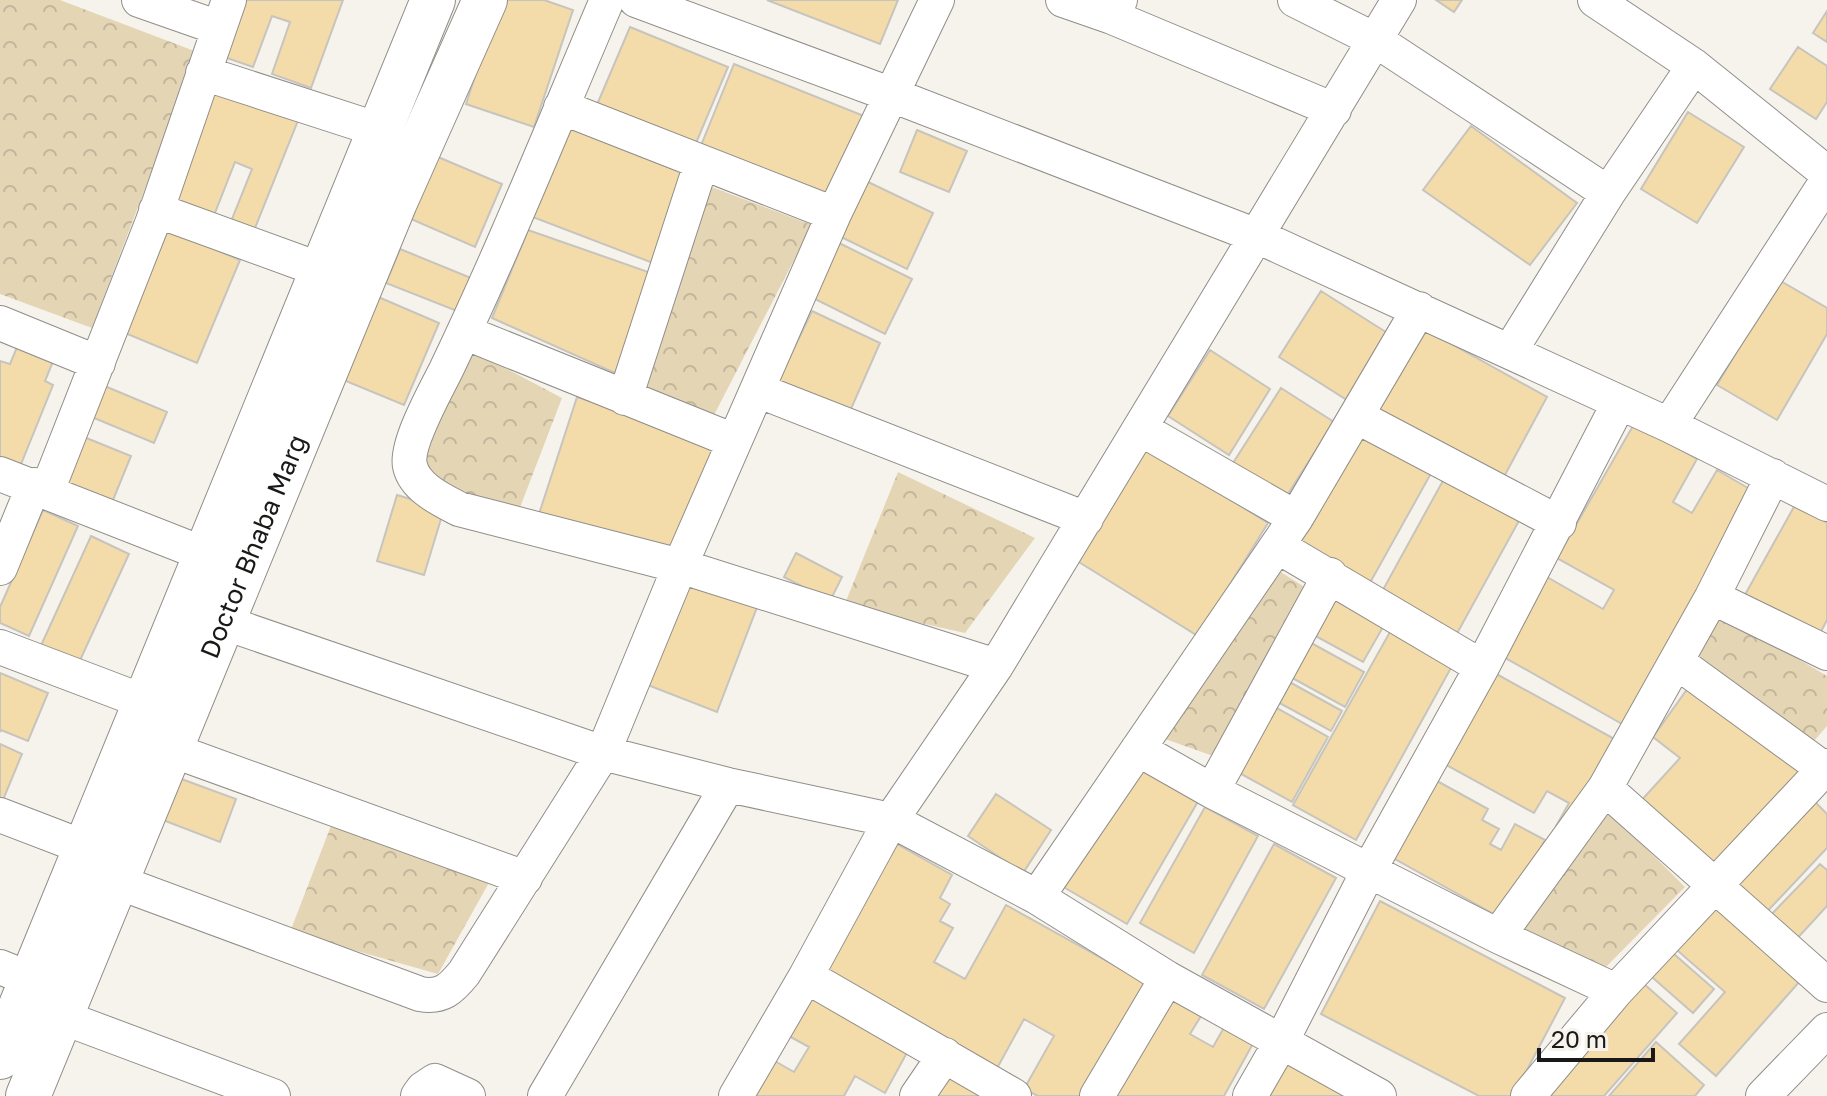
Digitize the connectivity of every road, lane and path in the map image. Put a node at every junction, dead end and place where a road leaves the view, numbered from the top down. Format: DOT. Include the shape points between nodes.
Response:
graph roads {
  1 [pos="139,0"];
  2 [pos="433,0"];
  3 [pos="485,0"];
  4 [pos="607,0"];
  5 [pos="636,0"];
  6 [pos="937,0"];
  7 [pos="1063,0"];
  8 [pos="1295,0"];
  9 [pos="1399,0"];
  10 [pos="1595,0"];
  11 [pos="1116,8"];
  12 [pos="224,14"];
  13 [pos="1377,41"];
  14 [pos="1694,66"];
  15 [pos="203,73"];
  16 [pos="892,95"];
  17 [pos="561,107"];
  18 [pos="1334,110"];
  19 [pos="379,130"];
  20 [pos="701,164"];
  21 [pos="1827,173"];
  22 [pos="1827,181"];
  23 [pos="1608,193"];
  24 [pos="156,210"];
  25 [pos="834,214"];
  26 [pos="1257,236"];
  27 [pos="321,270"];
  28 [pos="1419,309"];
  29 [pos="0,323"];
  30 [pos="464,332"];
  31 [pos="1510,351"];
  32 [pos="98,363"];
  33 [pos="757,390"];
  34 [pos="625,398"];
  35 [pos="1619,403"];
  36 [pos="1356,416"];
  37 [pos="1669,425"];
  38 [pos="1141,429"];
  39 [pos="734,441"];
  40 [pos="0,474"];
  41 [pos="1773,476"];
  42 [pos="41,488"];
  43 [pos="1827,503"];
  44 [pos="1296,518"];
  45 [pos="1086,519"];
  46 [pos="1559,523"];
  47 [pos="1277,546"];
  48 [pos="224,562"];
  49 [pos="680,566"];
  50 [pos="0,568"];
  51 [pos="1330,575"];
  52 [pos="1712,597"];
  53 [pos="202,615"];
  54 [pos="0,647"];
  55 [pos="1827,653"];
  56 [pos="1677,662"];
  57 [pos="996,666"];
  58 [pos="1482,667"];
  59 [pos="145,702"];
  60 [pos="169,749"];
  61 [pos="1138,749"];
  62 [pos="603,753"];
  63 [pos="1826,767"];
  64 [pos="728,785"];
  65 [pos="1605,788"];
  66 [pos="1212,791"];
  67 [pos="0,815"];
  68 [pos="891,820"];
  69 [pos="86,848"];
  70 [pos="1369,870"];
  71 [pos="525,878"];
  72 [pos="115,881"];
  73 [pos="1715,885"];
  74 [pos="1037,897"];
  75 [pos="1498,936"];
  76 [pos="16,974"];
  77 [pos="806,976"];
  78 [pos="1167,978"];
  79 [pos="1827,985"];
  80 [pos="1616,991"];
  81 [pos="59,1016"];
  82 [pos="1827,1030"];
  83 [pos="1281,1042"];
  84 [pos="945,1055"];
  85 [pos="0,1057"];
  86 [pos="28,1096"];
  87 [pos="273,1096"];
  88 [pos="418,1096"];
  89 [pos="468,1096"];
  90 [pos="545,1096"];
  91 [pos="736,1096"];
  92 [pos="917,1096"];
  93 [pos="1014,1096"];
  94 [pos="1097,1096"];
  95 [pos="1250,1096"];
  96 [pos="1379,1096"];
  97 [pos="1528,1096"];
  98 [pos="1763,1096"];
  1 -- 12 [label="street"];
  2 -- 19 [label="street, Doctor Bhaba Marg"];
  3 -- 48 [label="street, Doctor Bhaba Marg"];
  4 -- 17 [label="street"];
  5 -- 16 [label="street"];
  6 -- 16 [label="street"];
  7 -- 11 [label="street"];
  8 -- 13 [label="street"];
  9 -- 13 [label="street"];
  10 -- 14 [label="street"];
  11 -- 18 [label="street"];
  12 -- 15 [label="street"];
  13 -- 18 [label="street"];
  13 -- 23 [label="street"];
  14 -- 21 [label="street"];
  14 -- 23 [label="street"];
  15 -- 19 [label="street"];
  15 -- 24 [label="street"];
  16 -- 25 [label="street"];
  16 -- 26 [label="street"];
  17 -- 20 [label="street"];
  17 -- 30 [label="street"];
  18 -- 26 [label="street"];
  19 -- 27 [label="street, Doctor Bhaba Marg"];
  20 -- 25 [label="street"];
  20 -- 34 [label="street"];
  22 -- 37 [label="street"];
  23 -- 31 [label="street"];
  24 -- 27 [label="street"];
  24 -- 32 [label="street"];
  25 -- 33 [label="street"];
  26 -- 28 [label="street"];
  26 -- 38 [label="street"];
  27 -- 48 [label="street, Doctor Bhaba Marg"];
  28 -- 31 [label="street"];
  28 -- 36 [label="street"];
  29 -- 32 [label="street"];
  30 -- 34 [label="street"];
  30 -- 49 [label="street" via="413,444 409,466 419,482 459,509"];
  31 -- 35 [label="street"];
  32 -- 42 [label="street"];
  33 -- 39 [label="street"];
  33 -- 45 [label="street"];
  34 -- 39 [label="street"];
  35 -- 37 [label="street"];
  35 -- 46 [label="street"];
  36 -- 44 [label="street"];
  36 -- 46 [label="street"];
  37 -- 41 [label="street"];
  38 -- 44 [label="street"];
  38 -- 45 [label="street"];
  39 -- 49 [label="street"];
  40 -- 42 [label="street"];
  41 -- 43 [label="street"];
  41 -- 52 [label="street"];
  42 -- 48 [label="street"];
  42 -- 50 [label="street"];
  44 -- 47 [label="street"];
  45 -- 57 [label="street"];
  46 -- 58 [label="street"];
  47 -- 51 [label="street"];
  47 -- 61 [label="street"];
  48 -- 53 [label="street, Doctor Bhaba Marg"];
  49 -- 57 [label="street"];
  49 -- 62 [label="street"];
  51 -- 58 [label="street"];
  51 -- 66 [label="street"];
  52 -- 55 [label="street"];
  52 -- 56 [label="street"];
  53 -- 59 [label="street, Doctor Bhaba Marg"];
  53 -- 60 [label="street, Doctor Bhaba Marg"];
  53 -- 62 [label="street"];
  54 -- 59 [label="street"];
  56 -- 63 [label="street"];
  56 -- 65 [label="street"];
  57 -- 68 [label="street"];
  58 -- 70 [label="street"];
  59 -- 69 [label="street, Doctor Bhaba Marg"];
  60 -- 71 [label="street"];
  60 -- 72 [label="street, Doctor Bhaba Marg"];
  61 -- 66 [label="street"];
  61 -- 74 [label="street"];
  62 -- 64 [label="street"];
  62 -- 71 [label="street"];
  63 -- 73 [label="street"];
  64 -- 68 [label="street"];
  64 -- 90 [label="street"];
  65 -- 73 [label="street"];
  65 -- 75 [label="street"];
  66 -- 70 [label="street"];
  67 -- 69 [label="street"];
  68 -- 74 [label="street"];
  68 -- 77 [label="street"];
  69 -- 76 [label="street, Doctor Bhaba Marg"];
  70 -- 75 [label="street"];
  70 -- 83 [label="street"];
  71 -- 72 [label="street" via="464,973 450,990 433,996"];
  72 -- 81 [label="street, Doctor Bhaba Marg"];
  73 -- 79 [label="street"];
  73 -- 80 [label="street"];
  74 -- 78 [label="street"];
  75 -- 80 [label="street"];
  76 -- 85 [label="street, Doctor Bhaba Marg"];
  77 -- 84 [label="street"];
  77 -- 91 [label="street"];
  78 -- 83 [label="street"];
  78 -- 94 [label="street"];
  80 -- 97 [label="street"];
  81 -- 86 [label="street, Doctor Bhaba Marg"];
  81 -- 87 [label="street"];
  82 -- 98 [label="street"];
  83 -- 95 [label="street"];
  83 -- 96 [label="street"];
  84 -- 92 [label="street"];
  84 -- 93 [label="street"];
  88 -- 89 [label="street" via="435,1081"];
}
